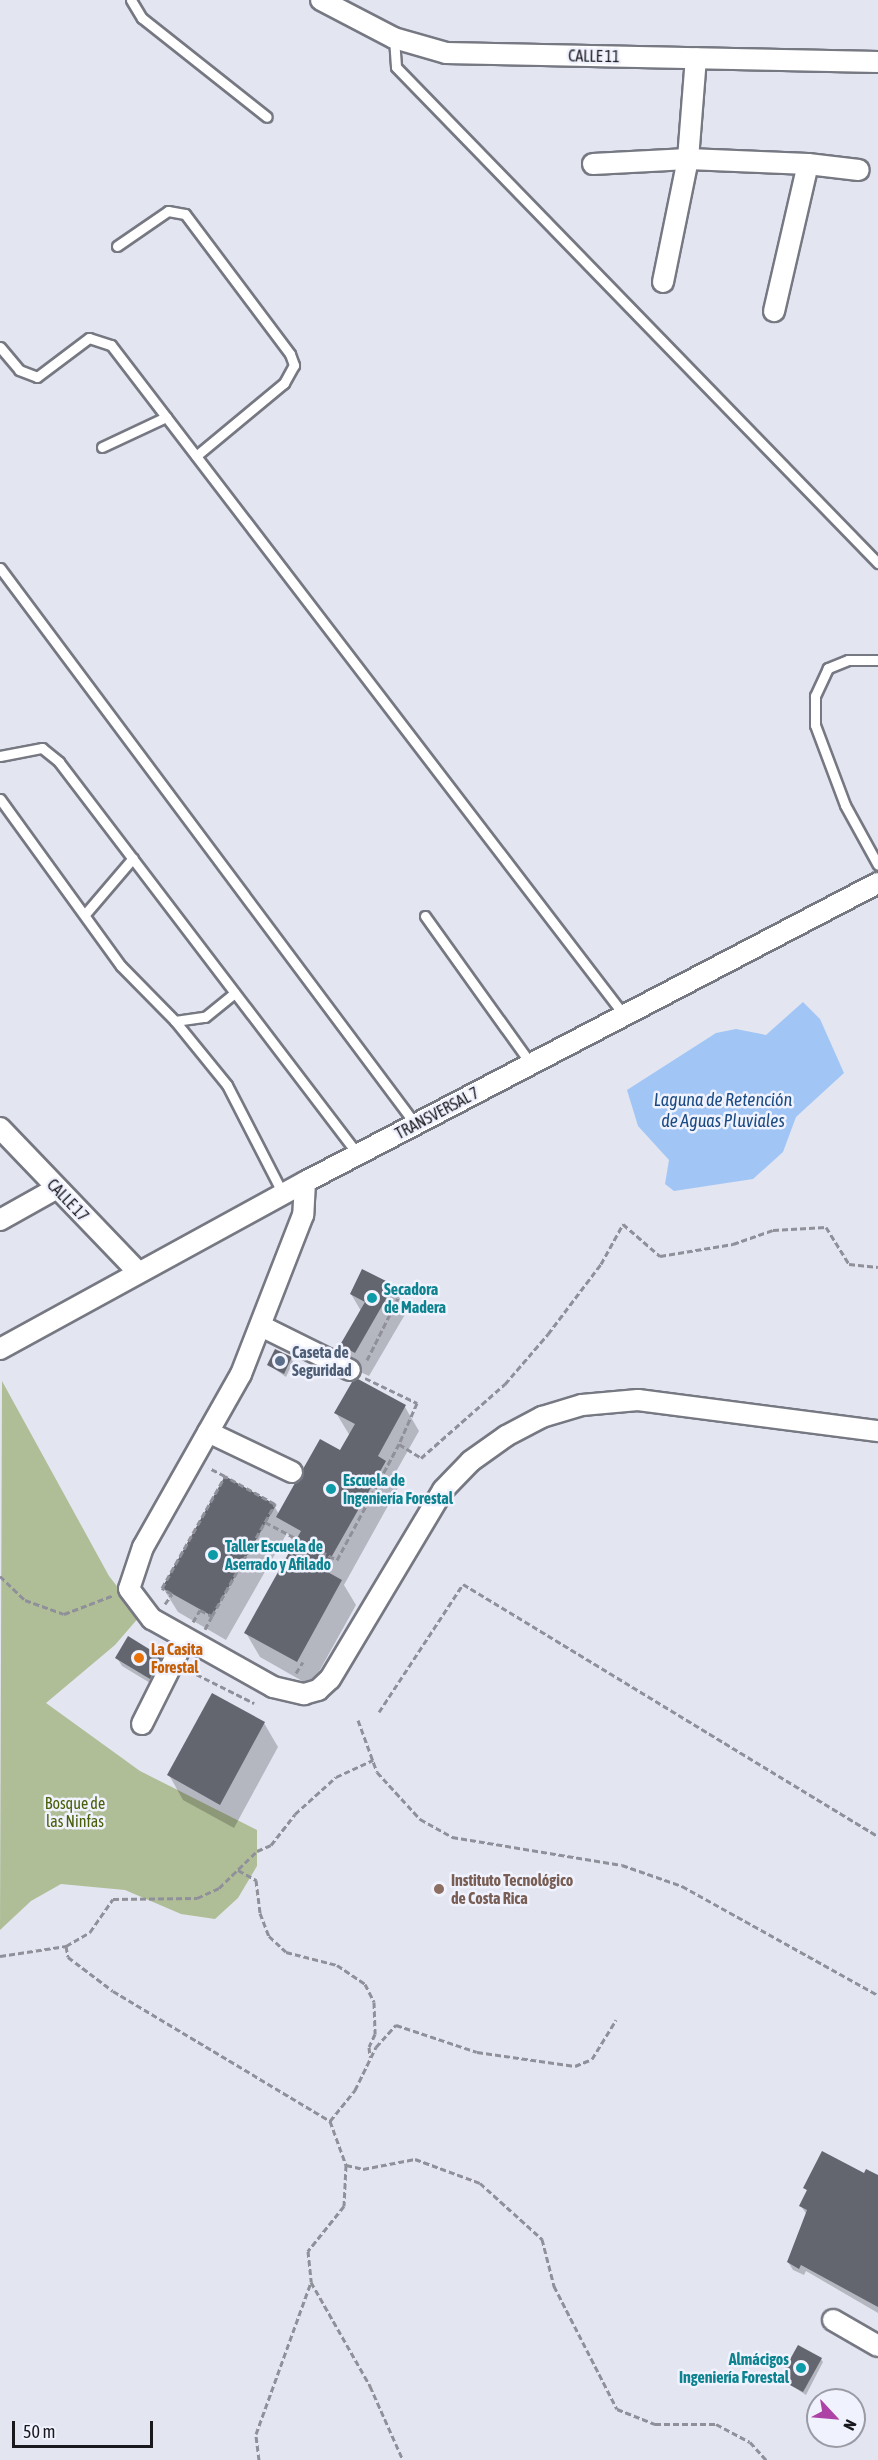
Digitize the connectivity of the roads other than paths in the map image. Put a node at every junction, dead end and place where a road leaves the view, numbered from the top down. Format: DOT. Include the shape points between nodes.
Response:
graph roads {
  1 [pos="131,0"];
  2 [pos="321,0"];
  3 [pos="336,0"];
  4 [pos="355,19"];
  5 [pos="394,38"];
  6 [pos="696,58"];
  7 [pos="878,62"];
  8 [pos="267,117"];
  9 [pos="688,159"];
  10 [pos="593,164"];
  11 [pos="808,164"];
  12 [pos="859,170"];
  13 [pos="117,246"];
  14 [pos="663,282"];
  15 [pos="774,311"];
  16 [pos="0,347"];
  17 [pos="166,417"];
  18 [pos="102,447"];
  19 [pos="196,456"];
  20 [pos="878,563"];
  21 [pos="0,568"];
  22 [pos="878,660"];
  23 [pos="0,756"];
  24 [pos="0,800"];
  25 [pos="133,858"];
  26 [pos="878,865"];
  27 [pos="878,883"];
  28 [pos="86,913"];
  29 [pos="425,916"];
  30 [pos="235,993"];
  31 [pos="624,1016"];
  32 [pos="175,1021"];
  33 [pos="531,1064"];
  34 [pos="416,1125"];
  35 [pos="0,1128"];
  36 [pos="358,1155"];
  37 [pos="305,1182"];
  38 [pos="57,1188"];
  39 [pos="283,1194"];
  40 [pos="0,1220"];
  41 [pos="138,1272"];
  42 [pos="261,1326"];
  43 [pos="0,1349"];
  44 [pos="355,1372"];
  45 [pos="878,1431"];
  46 [pos="208,1432"];
  47 [pos="292,1472"];
  48 [pos="193,1633"];
  49 [pos="142,1724"];
  50 [pos="833,2320"];
  51 [pos="878,2346"];
  1 -- 8 [label="lane" via="142,18"];
  2 -- 4 [label="street, CALLE 11"];
  3 -- 4 [label="street"];
  4 -- 5 [label="street, CALLE 11"];
  5 -- 6 [label="street, CALLE 11" via="446,53"];
  5 -- 20 [label="lane" via="396,67"];
  6 -- 7 [label="street, CALLE 11"];
  6 -- 9 [label="street"];
  9 -- 10 [label="street"];
  9 -- 11 [label="street"];
  9 -- 14 [label="street"];
  11 -- 12 [label="street"];
  11 -- 15 [label="street"];
  13 -- 19 [label="lane" via="168,211 185,214 290,354 294,365 284,383"];
  16 -- 17 [label="lane" via="19,370 38,377 89,338 111,345"];
  17 -- 18 [label="lane"];
  17 -- 19 [label="lane"];
  19 -- 31 [label="lane"];
  21 -- 34 [label="lane"];
  22 -- 26 [label="lane" via="848,660 828,668 815,696 815,725 845,805"];
  23 -- 25 [label="lane" via="42,748 60,762"];
  24 -- 28 [label="lane"];
  25 -- 28 [label="lane"];
  25 -- 30 [label="lane"];
  27 -- 31 [label="street, TRANSVERSAL 7"];
  28 -- 32 [label="lane" via="121,966"];
  29 -- 33 [label="lane"];
  30 -- 32 [label="lane" via="205,1017"];
  30 -- 36 [label="lane"];
  31 -- 33 [label="street, TRANSVERSAL 7"];
  32 -- 39 [label="lane" via="227,1085"];
  33 -- 34 [label="street, TRANSVERSAL 7"];
  34 -- 36 [label="street, TRANSVERSAL 7"];
  35 -- 38 [label="street, CALLE 17"];
  36 -- 37 [label="street, TRANSVERSAL 7"];
  37 -- 39 [label="street, TRANSVERSAL 7"];
  37 -- 42 [label="street" via="303,1215"];
  38 -- 40 [label="street"];
  38 -- 41 [label="street, CALLE 17"];
  39 -- 41 [label="street, TRANSVERSAL 7"];
  41 -- 43 [label="street, TRANSVERSAL 7"];
  42 -- 44 [label="street"];
  42 -- 46 [label="street" via="241,1374"];
  45 -- 48 [label="street" via="638,1400 582,1405 542,1417 497,1442 443,1490 349,1653 318,1690 304,1694 273,1687"];
  46 -- 47 [label="street"];
  46 -- 48 [label="street" via="143,1547 129,1589 152,1619"];
  48 -- 49 [label="street" via="173,1662"];
  50 -- 51 [label="street"];
}
